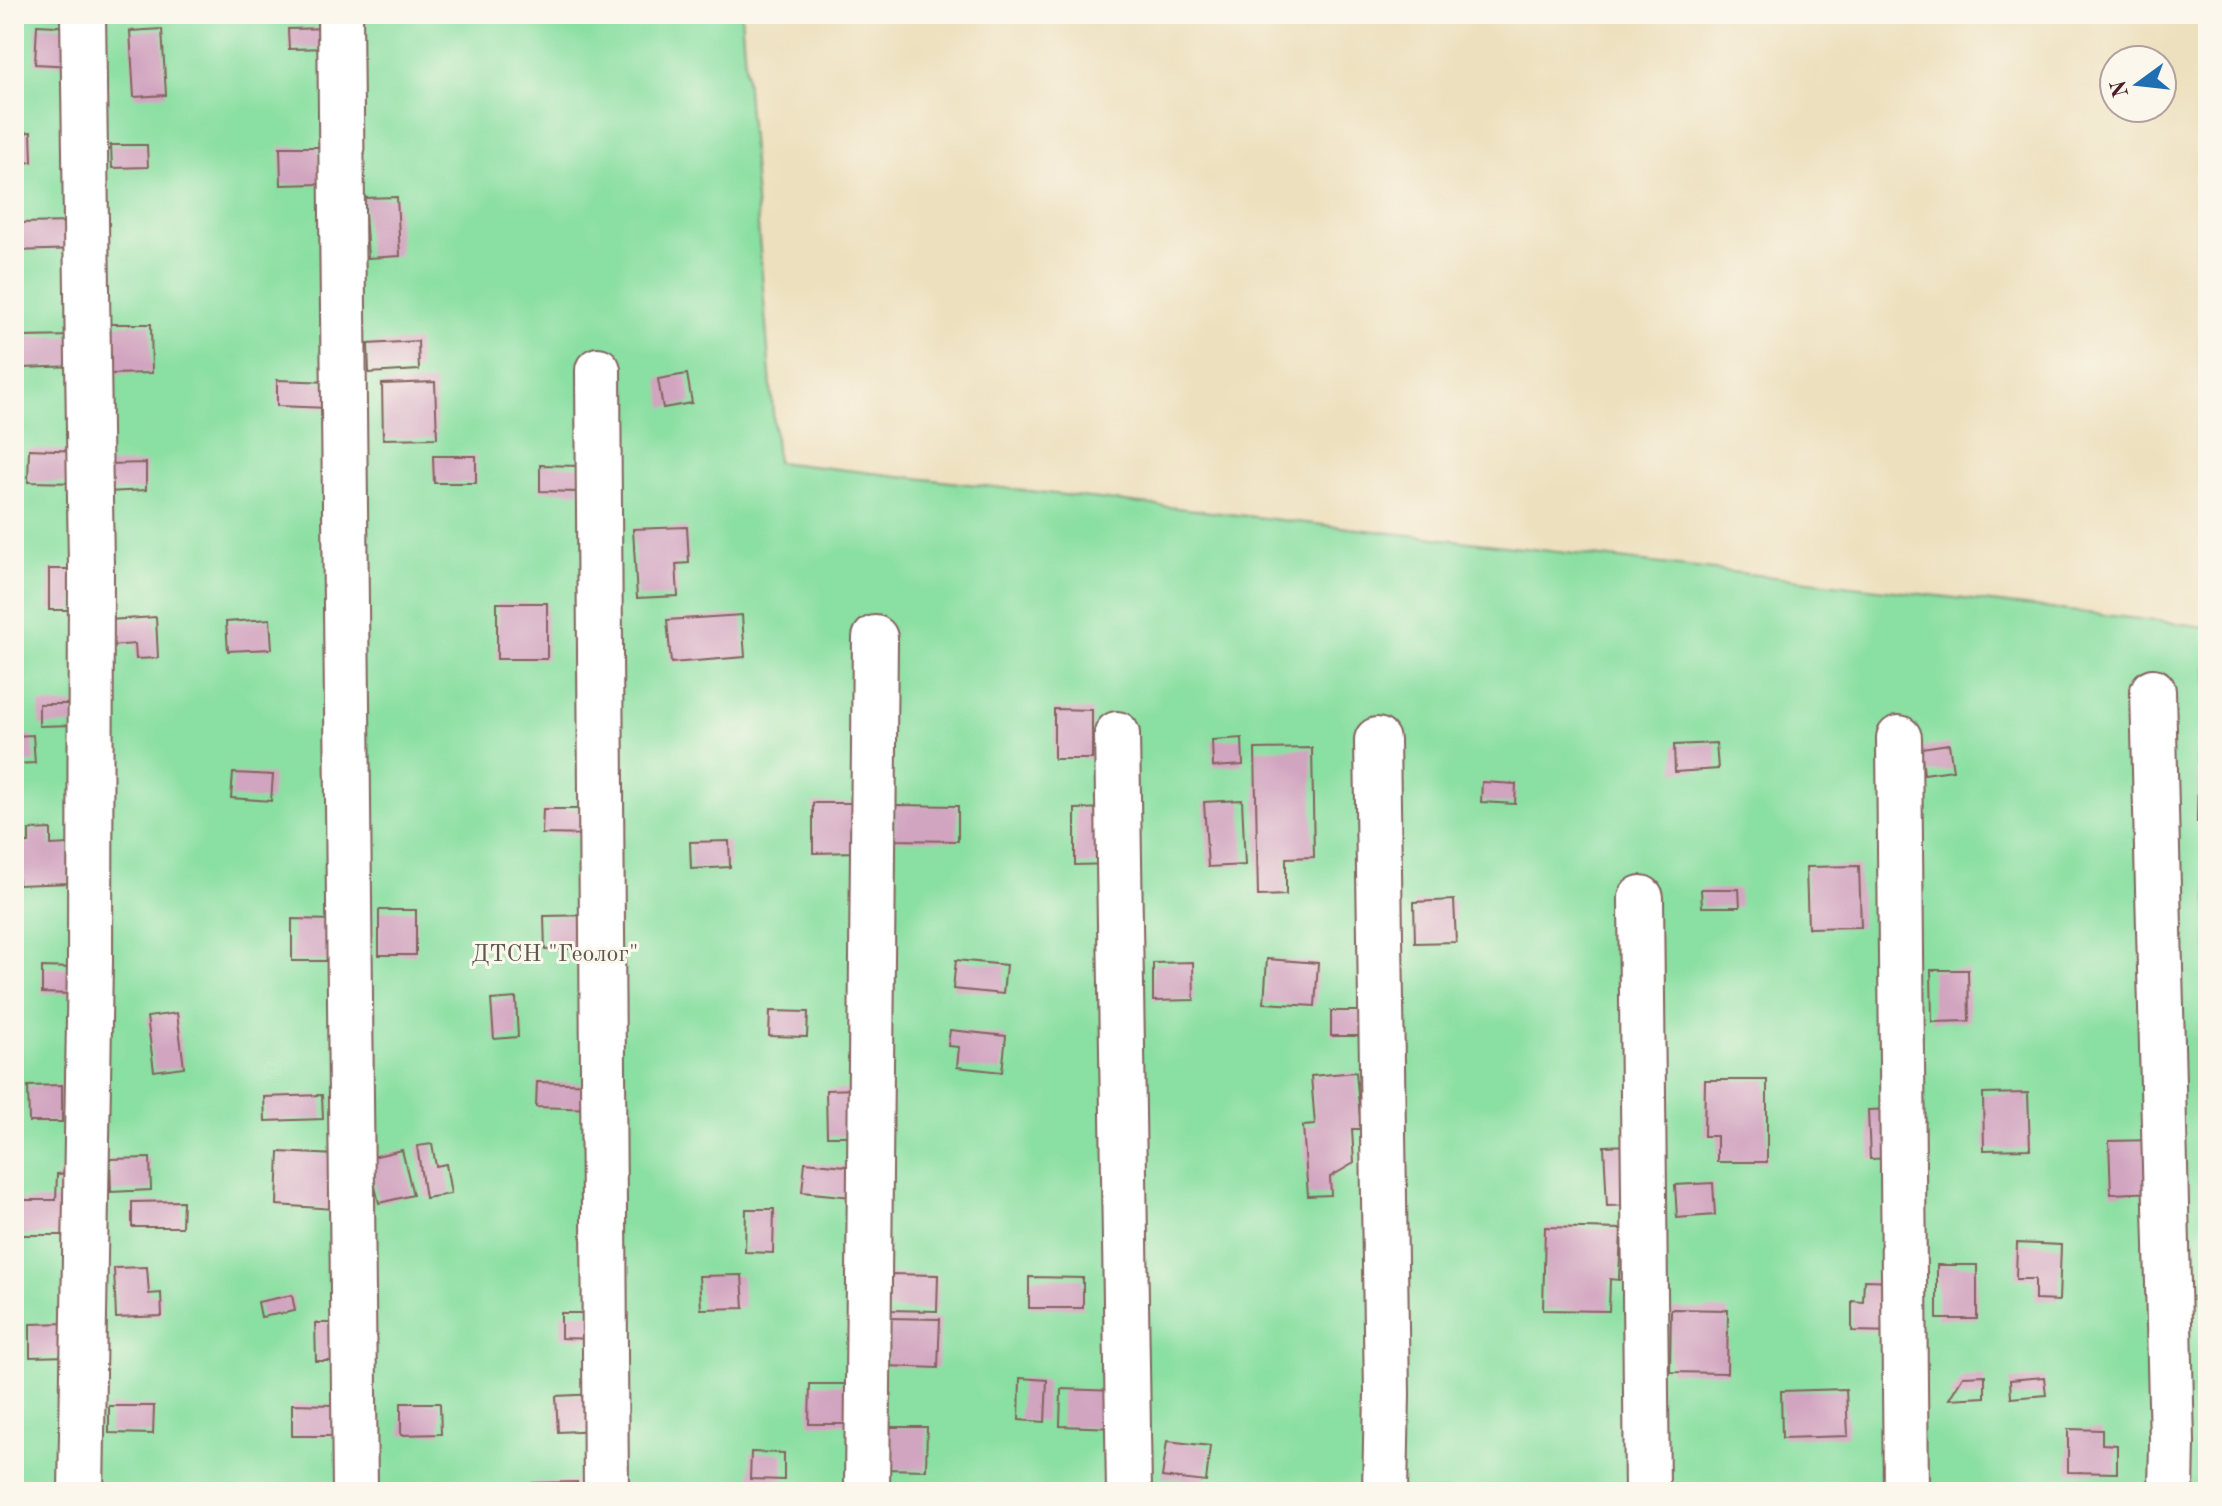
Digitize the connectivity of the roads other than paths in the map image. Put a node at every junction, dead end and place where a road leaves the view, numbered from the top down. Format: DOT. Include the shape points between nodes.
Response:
graph roads {
  1 [pos="83,14"];
  2 [pos="340,14"];
  3 [pos="598,370"];
  4 [pos="875,638"];
  5 [pos="2153,691"];
  6 [pos="1117,734"];
  7 [pos="1899,738"];
  8 [pos="1377,740"];
  9 [pos="1641,898"];
  10 [pos="81,1492"];
  11 [pos="355,1492"];
  12 [pos="606,1492"];
  13 [pos="867,1492"];
  14 [pos="1129,1492"];
  15 [pos="1385,1492"];
  16 [pos="1647,1492"];
  17 [pos="1906,1492"];
  18 [pos="2171,1492"];
  1 -- 10 [label="street" via="91,583"];
  2 -- 11 [label="street"];
  3 -- 12 [label="street"];
  4 -- 13 [label="street"];
  5 -- 18 [label="street"];
  6 -- 14 [label="street"];
  7 -- 17 [label="street"];
  8 -- 15 [label="street"];
  9 -- 16 [label="street"];
}
